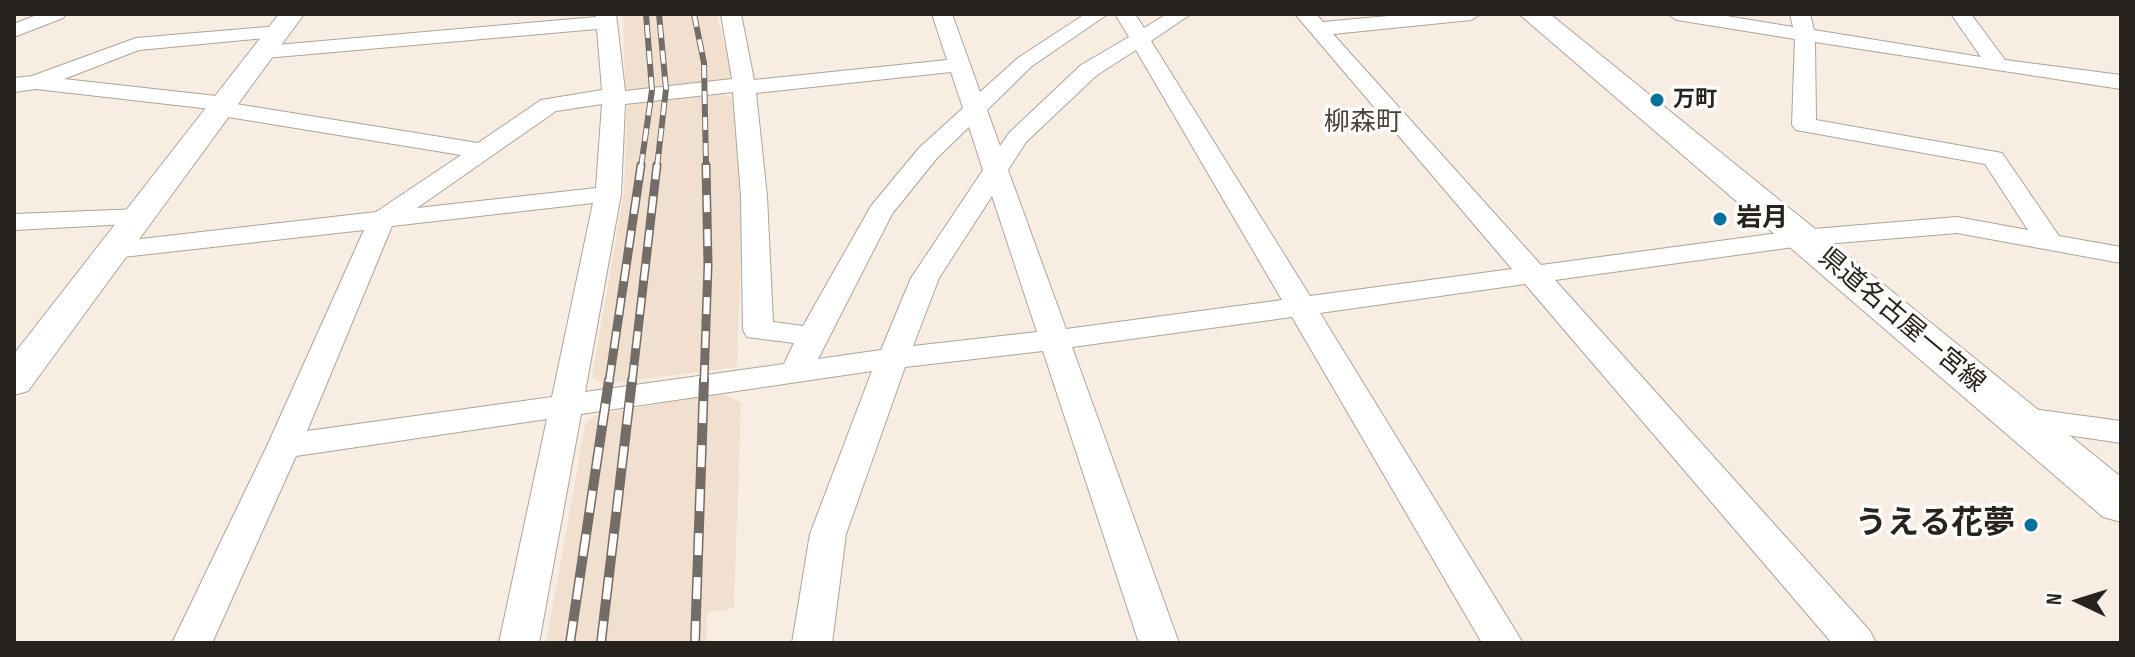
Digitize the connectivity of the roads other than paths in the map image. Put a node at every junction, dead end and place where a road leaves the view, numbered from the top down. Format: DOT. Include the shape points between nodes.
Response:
graph roads {
  1 [pos="56,14"];
  2 [pos="469,14"];
  3 [pos="731,14"];
  4 [pos="942,14"];
  5 [pos="1098,14"];
  6 [pos="1181,14"];
  7 [pos="1471,14"];
  8 [pos="1533,14"];
  9 [pos="1677,14"];
  10 [pos="1961,14"];
  11 [pos="606,18"];
  12 [pos="1312,22"];
  13 [pos="1803,25"];
  14 [pos="1132,26"];
  15 [pos="14,31"];
  16 [pos="278,33"];
  17 [pos="460,35"];
  18 [pos="959,65"];
  19 [pos="1998,66"];
  20 [pos="2121,82"];
  21 [pos="20,85"];
  22 [pos="744,86"];
  23 [pos="614,97"];
  24 [pos="224,106"];
  25 [pos="974,108"];
  26 [pos="481,151"];
  27 [pos="997,169"];
  28 [pos="608,194"];
  29 [pos="140,217"];
  30 [pos="381,221"];
  31 [pos="14,222"];
  32 [pos="1801,238"];
  33 [pos="2050,242"];
  34 [pos="114,250"];
  35 [pos="2121,255"];
  36 [pos="1534,275"];
  37 [pos="1303,307"];
  38 [pos="812,336"];
  39 [pos="1054,340"];
  40 [pos="895,358"];
  41 [pos="796,373"];
  42 [pos="14,382"];
  43 [pos="567,404"];
  44 [pos="2018,418"];
  45 [pos="2121,432"];
  46 [pos="284,446"];
  47 [pos="2121,504"];
  48 [pos="192,643"];
  49 [pos="519,643"];
  50 [pos="812,643"];
  51 [pos="1159,643"];
  52 [pos="1503,643"];
  53 [pos="1856,643"];
  1 -- 15 [label="street"];
  2 -- 17 [label="street"];
  3 -- 22 [label="street"];
  4 -- 18 [label="street"];
  5 -- 25 [label="street" via="1025,62"];
  6 -- 14 [label="street"];
  7 -- 12 [label="street"];
  8 -- 32 [label="main road, 県道名古屋一宮線"];
  9 -- 13 [label="street"];
  10 -- 19 [label="street"];
  11 -- 17 [label="street"];
  11 -- 23 [label="street"];
  12 -- 36 [label="street"];
  13 -- 19 [label="street"];
  13 -- 33 [label="street" via="1804,125 1993,158"];
  14 -- 27 [label="street" via="1017,138"];
  14 -- 37 [label="street"];
  16 -- 17 [label="street"];
  16 -- 21 [label="street" via="136,44"];
  16 -- 24 [label="street"];
  18 -- 22 [label="street"];
  18 -- 25 [label="street"];
  19 -- 20 [label="street"];
  21 -- 24 [label="street"];
  22 -- 23 [label="street"];
  22 -- 38 [label="street" via="758,330"];
  23 -- 26 [label="street" via="549,105"];
  23 -- 28 [label="street"];
  24 -- 26 [label="street"];
  24 -- 29 [label="street"];
  25 -- 27 [label="street"];
  25 -- 38 [label="street" via="880,212"];
  26 -- 30 [label="street"];
  27 -- 39 [label="street"];
  27 -- 40 [label="street" via="925,278"];
  28 -- 30 [label="street"];
  28 -- 43 [label="street"];
  29 -- 31 [label="street"];
  29 -- 34 [label="street"];
  30 -- 34 [label="street"];
  30 -- 46 [label="street"];
  32 -- 33 [label="street" via="1957,225"];
  32 -- 36 [label="street"];
  32 -- 44 [label="main road, 県道名古屋一宮線"];
  33 -- 35 [label="street"];
  34 -- 42 [label="street"];
  36 -- 37 [label="street"];
  36 -- 53 [label="street"];
  37 -- 39 [label="street"];
  37 -- 52 [label="street"];
  38 -- 41 [label="street"];
  39 -- 40 [label="street"];
  39 -- 51 [label="street"];
  40 -- 41 [label="street"];
  40 -- 50 [label="street" via="828,534"];
  41 -- 43 [label="street"];
  43 -- 46 [label="street"];
  43 -- 49 [label="street"];
  44 -- 45 [label="street"];
  44 -- 47 [label="main road, 県道名古屋一宮線"];
  46 -- 48 [label="street"];
}
